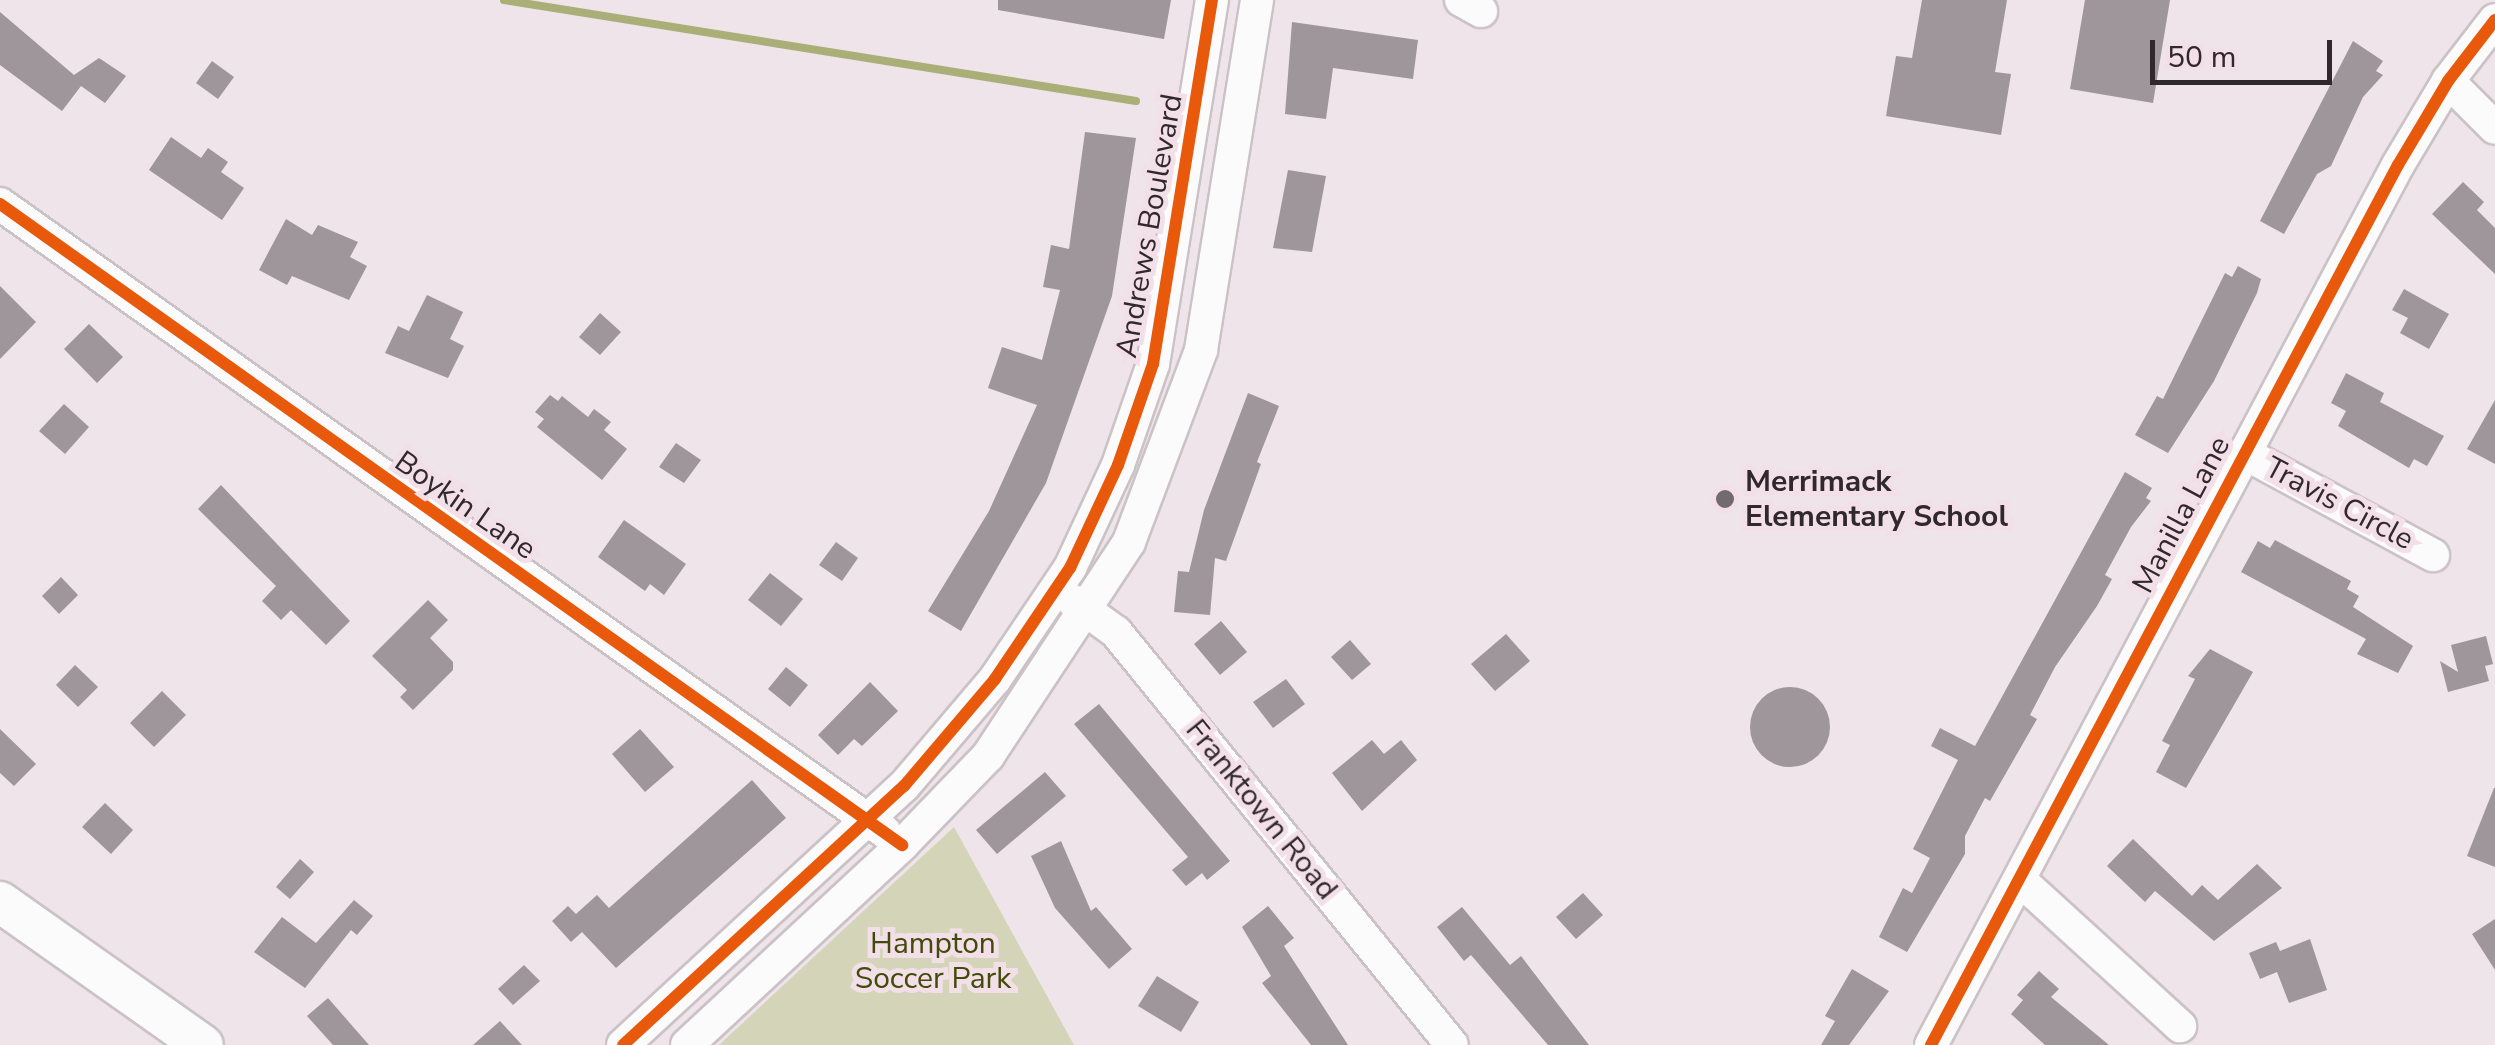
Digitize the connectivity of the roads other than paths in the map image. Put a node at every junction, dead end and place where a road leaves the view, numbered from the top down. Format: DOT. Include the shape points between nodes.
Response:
graph roads {
  1 [pos="1212,0"];
  2 [pos="1257,0"];
  3 [pos="2495,20"];
  4 [pos="2448,81"];
  5 [pos="2495,128"];
  6 [pos="0,204"];
  7 [pos="2244,453"];
  8 [pos="2433,554"];
  9 [pos="1055,592"];
  10 [pos="1088,609"];
  11 [pos="870,820"];
  12 [pos="902,846"];
  13 [pos="2020,880"];
  14 [pos="0,902"];
  15 [pos="2180,1026"];
  16 [pos="203,1045"];
  17 [pos="623,1045"];
  18 [pos="687,1045"];
  19 [pos="1452,1045"];
  20 [pos="1931,1045"];
  1 -- 9 [label="street, Andrews Boulevard" via="1152,364 1118,465"];
  2 -- 10 [label="street" via="1201,350 1136,524"];
  3 -- 4 [label="street, Manilla Lane"];
  4 -- 5 [label="street"];
  4 -- 7 [label="street, Manilla Lane"];
  6 -- 11 [label="street, Boykin Lane"];
  7 -- 8 [label="street, Travis Circle"];
  7 -- 13 [label="street, Manilla Lane"];
  9 -- 10 [label="street, Franktown Road"];
  9 -- 11 [label="street, Andrews Boulevard" via="950,738"];
  10 -- 12 [label="street" via="988,756"];
  10 -- 19 [label="street, Franktown Road" via="1116,632"];
  11 -- 12 [label="street, Boykin Lane"];
  11 -- 17 [label="street, Andrews Boulevard"];
  12 -- 18 [label="street"];
  13 -- 15 [label="street"];
  13 -- 20 [label="street, Manilla Lane"];
  14 -- 16 [label="main road"];
}
